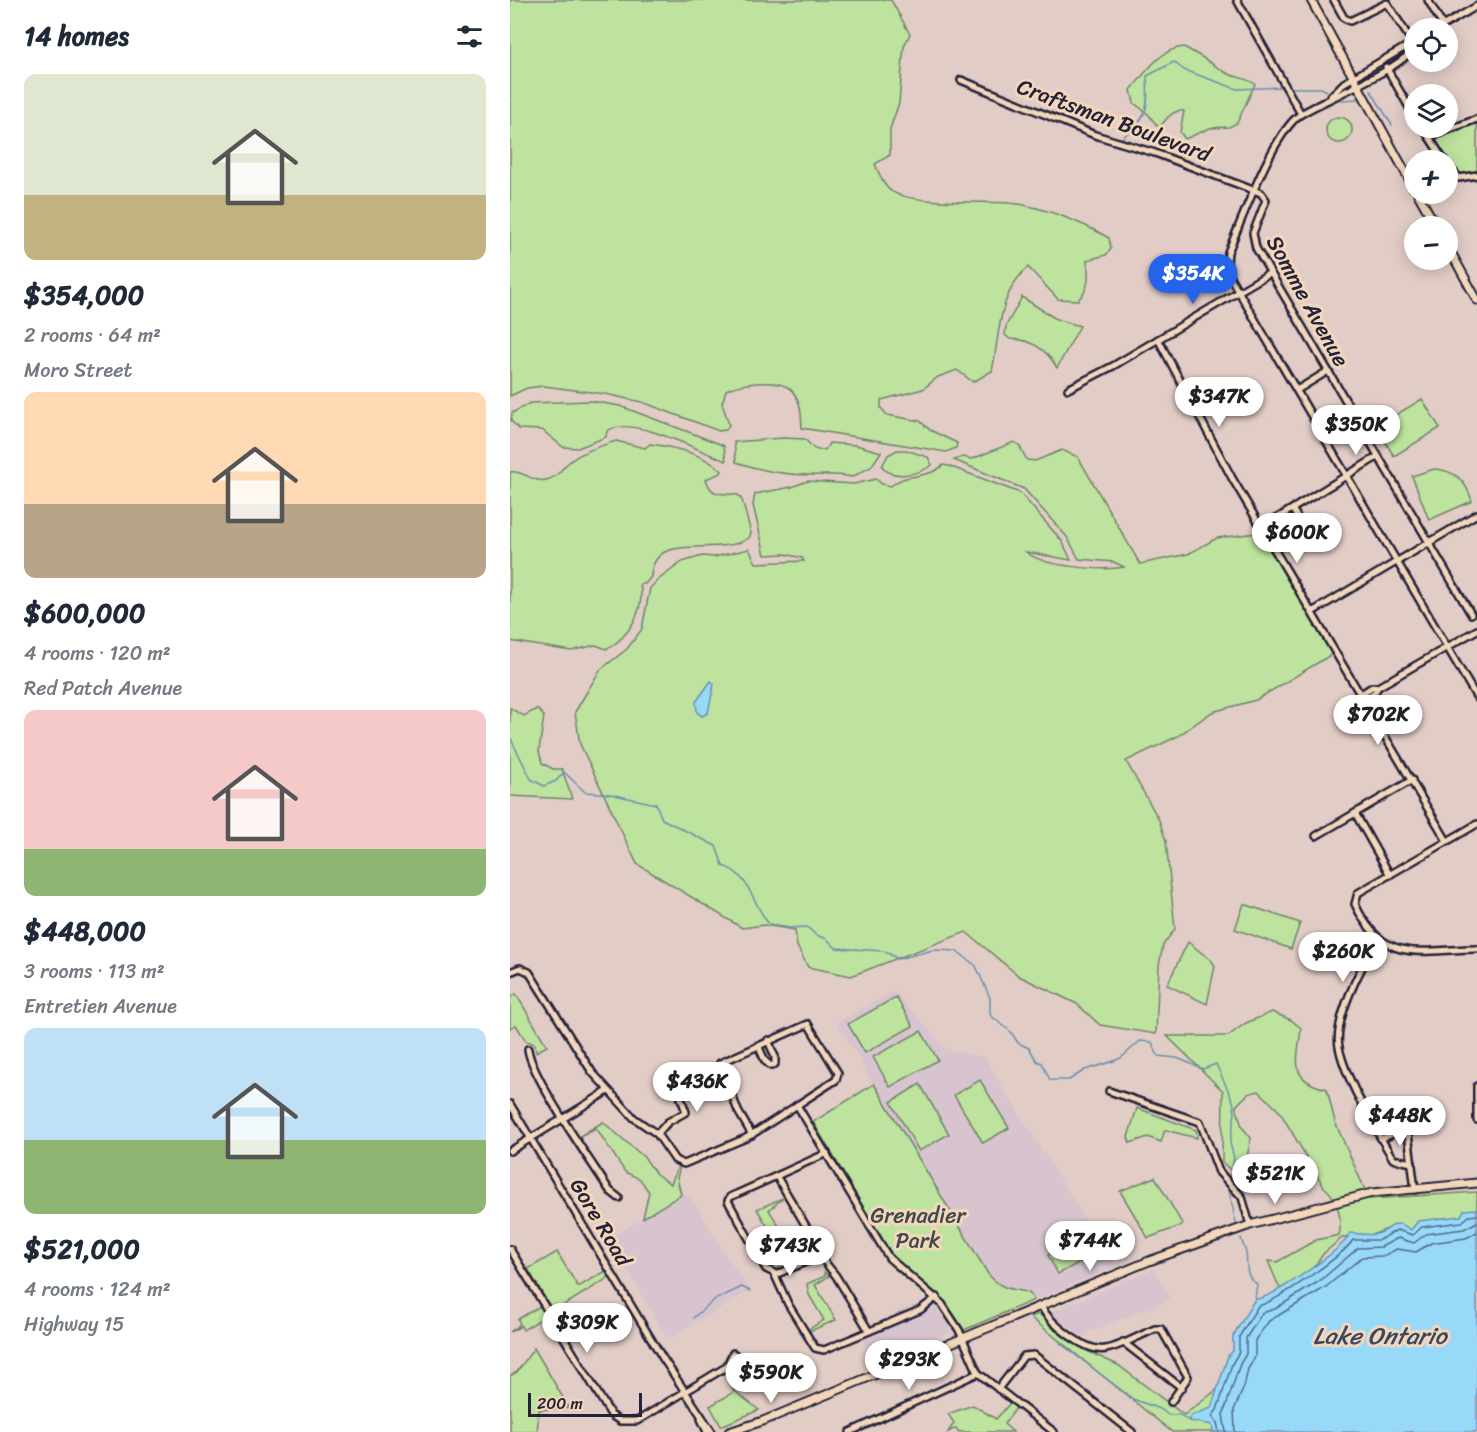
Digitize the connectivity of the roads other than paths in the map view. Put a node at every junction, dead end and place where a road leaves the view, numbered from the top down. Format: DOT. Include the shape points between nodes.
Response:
graph roads {
  1 [pos="1237,0"];
  2 [pos="1311,0"];
  3 [pos="1334,0"];
  4 [pos="1428,0"];
  5 [pos="1477,6"];
  6 [pos="1437,18"];
  7 [pos="1456,18"];
  8 [pos="1404,30"];
  9 [pos="1404,48"];
  10 [pos="1404,60"];
  11 [pos="1382,61"];
  12 [pos="1387,69"];
  13 [pos="1353,78"];
  14 [pos="962,80"];
  15 [pos="1357,86"];
  16 [pos="1329,98"];
  17 [pos="1404,99"];
  18 [pos="1300,114"];
  19 [pos="1477,119"];
  20 [pos="1458,126"];
  21 [pos="1404,170"];
  22 [pos="1477,175"];
  23 [pos="1458,176"];
  24 [pos="1256,190"];
  25 [pos="1458,265"];
  26 [pos="1270,273"];
  27 [pos="1239,291"];
  28 [pos="1477,300"];
  29 [pos="1158,339"];
  30 [pos="1328,371"];
  31 [pos="1068,389"];
  32 [pos="1297,390"];
  33 [pos="1377,457"];
  34 [pos="1348,476"];
  35 [pos="1293,510"];
  36 [pos="1477,514"];
  37 [pos="1261,528"];
  38 [pos="1309,539"];
  39 [pos="1429,542"];
  40 [pos="1398,561"];
  41 [pos="1312,612"];
  42 [pos="1471,614"];
  43 [pos="1477,630"];
  44 [pos="1447,647"];
  45 [pos="1362,696"];
  46 [pos="1477,698"];
  47 [pos="1412,780"];
  48 [pos="1355,813"];
  49 [pos="1477,824"];
  50 [pos="1316,836"];
  51 [pos="1448,841"];
  52 [pos="1390,875"];
  53 [pos="1376,935"];
  54 [pos="1385,943"];
  55 [pos="1376,945"];
  56 [pos="1477,949"];
  57 [pos="510,972"];
  58 [pos="768,1040"];
  59 [pos="758,1045"];
  60 [pos="528,1049"];
  61 [pos="672,1086"];
  62 [pos="1477,1086"];
  63 [pos="608,1091"];
  64 [pos="1109,1091"];
  65 [pos="510,1104"];
  66 [pos="797,1105"];
  67 [pos="564,1119"];
  68 [pos="1477,1120"];
  69 [pos="657,1134"];
  70 [pos="752,1135"];
  71 [pos="531,1139"];
  72 [pos="1382,1139"];
  73 [pos="510,1151"];
  74 [pos="827,1153"];
  75 [pos="1412,1163"];
  76 [pos="777,1177"];
  77 [pos="1477,1183"];
  78 [pos="1415,1190"];
  79 [pos="619,1197"];
  80 [pos="1250,1225"];
  81 [pos="510,1249"];
  82 [pos="820,1256"];
  83 [pos="775,1275"];
  84 [pos="937,1298"];
  85 [pos="1041,1306"];
  86 [pos="869,1331"];
  87 [pos="962,1337"];
  88 [pos="1123,1342"];
  89 [pos="978,1372"];
  90 [pos="764,1377"];
  91 [pos="1182,1388"];
  92 [pos="998,1389"];
  93 [pos="684,1393"];
  94 [pos="1171,1402"];
  95 [pos="701,1419"];
  96 [pos="738,1431"];
  97 [pos="707,1432"];
  98 [pos="712,1432"];
  99 [pos="729,1432"];
  100 [pos="850,1432"];
  101 [pos="1054,1432"];
  102 [pos="1132,1432"];
  1 -- 18 [label="street"];
  2 -- 13 [label="main road"];
  3 -- 8 [label="street" via="1350,21 1387,3"];
  4 -- 6 [label="street"];
  5 -- 7 [label="street"];
  9 -- 11 [label="street"];
  10 -- 12 [label="street"];
  11 -- 12 [label="street"];
  11 -- 13 [label="street"];
  12 -- 15 [label="street"];
  12 -- 17 [label="street"];
  13 -- 15 [label="main road"];
  13 -- 16 [label="street"];
  14 -- 24 [label="street, Craftsman Boulevard" via="1095,135"];
  15 -- 16 [label="street"];
  15 -- 21 [label="main road"];
  16 -- 18 [label="street"];
  18 -- 24 [label="street" via="1282,134"];
  19 -- 20 [label="street"];
  22 -- 23 [label="street"];
  24 -- 26 [label="street, Somme Avenue" via="1266,200 1254,226 1253,243"];
  24 -- 27 [label="street" via="1227,257 1228,272"];
  25 -- 28 [label="main road"];
  26 -- 27 [label="street"];
  26 -- 30 [label="street, Somme Avenue"];
  27 -- 29 [label="street"];
  27 -- 32 [label="street"];
  29 -- 31 [label="street"];
  29 -- 37 [label="street"];
  30 -- 32 [label="street"];
  30 -- 33 [label="street, Somme Avenue"];
  32 -- 34 [label="street"];
  33 -- 34 [label="street"];
  33 -- 39 [label="street, Somme Avenue"];
  34 -- 35 [label="street"];
  34 -- 40 [label="street"];
  35 -- 37 [label="street"];
  35 -- 38 [label="street"];
  36 -- 39 [label="street"];
  37 -- 41 [label="street"];
  39 -- 40 [label="street"];
  39 -- 42 [label="street, Somme Avenue"];
  40 -- 41 [label="street"];
  40 -- 44 [label="street"];
  41 -- 45 [label="street"];
  43 -- 44 [label="street"];
  44 -- 45 [label="street" via="1378,687 1376,692"];
  44 -- 46 [label="street"];
  45 -- 47 [label="street"];
  47 -- 48 [label="street"];
  47 -- 51 [label="street"];
  48 -- 50 [label="street"];
  48 -- 52 [label="street"];
  49 -- 51 [label="street"];
  51 -- 52 [label="street"];
  52 -- 53 [label="street" via="1355,898 1358,910"];
  53 -- 54 [label="street"];
  53 -- 55 [label="street"];
  54 -- 55 [label="street"];
  54 -- 56 [label="street" via="1410,952"];
  55 -- 72 [label="street" via="1343,1013 1338,1035 1345,1070"];
  57 -- 63 [label="street" via="520,968 529,972 586,1065"];
  58 -- 59 [label="street"];
  58 -- 59 [label="street" via="775,1064 768,1064"];
  58 -- 66 [label="street" via="808,1024 838,1073 836,1080"];
  59 -- 70 [label="street" via="720,1063 738,1111"];
  60 -- 67 [label="street" via="530,1062"];
  61 -- 69 [label="street" via="678,1090 686,1112"];
  62 -- 68 [label="street"];
  63 -- 67 [label="street"];
  63 -- 69 [label="street" via="634,1118"];
  64 -- 80 [label="street" via="1200,1122 1220,1172 1242,1197"];
  65 -- 71 [label="street, Gore Road"];
  66 -- 70 [label="street"];
  66 -- 74 [label="street"];
  67 -- 71 [label="street"];
  67 -- 79 [label="street" via="610,1191"];
  69 -- 70 [label="street" via="675,1160 684,1164"];
  71 -- 73 [label="street"];
  71 -- 93 [label="street, Gore Road"];
  72 -- 75 [label="street" via="1393,1159"];
  72 -- 75 [label="street" via="1400,1130 1408,1133"];
  74 -- 76 [label="street"];
  74 -- 84 [label="street" via="890,1258"];
  75 -- 78 [label="street"];
  76 -- 82 [label="street"];
  76 -- 83 [label="street" via="728,1201 766,1269"];
  77 -- 78 [label="main road"];
  78 -- 80 [label="main road" via="1372,1193"];
  80 -- 85 [label="main road"];
  81 -- 93 [label="street" via="611,1415 620,1421 637,1421"];
  82 -- 83 [label="street"];
  82 -- 86 [label="street"];
  83 -- 86 [label="street" via="817,1350"];
  84 -- 86 [label="street" via="920,1310"];
  84 -- 87 [label="street"];
  85 -- 87 [label="main road"];
  85 -- 88 [label="street" via="1050,1320 1081,1343 1107,1349"];
  87 -- 89 [label="street"];
  87 -- 96 [label="main road"];
  88 -- 91 [label="street"];
  88 -- 91 [label="street" via="1155,1329 1163,1331 1188,1377"];
  89 -- 92 [label="street"];
  89 -- 100 [label="street"];
  90 -- 93 [label="street" via="733,1353 726,1367"];
  91 -- 94 [label="street"];
  92 -- 101 [label="street"];
  92 -- 102 [label="street" via="1024,1356 1034,1355"];
  93 -- 95 [label="street, Gore Road"];
  95 -- 97 [label="street, Gore Road"];
  95 -- 98 [label="street, Gore Road"];
  96 -- 99 [label="main road"];
}
